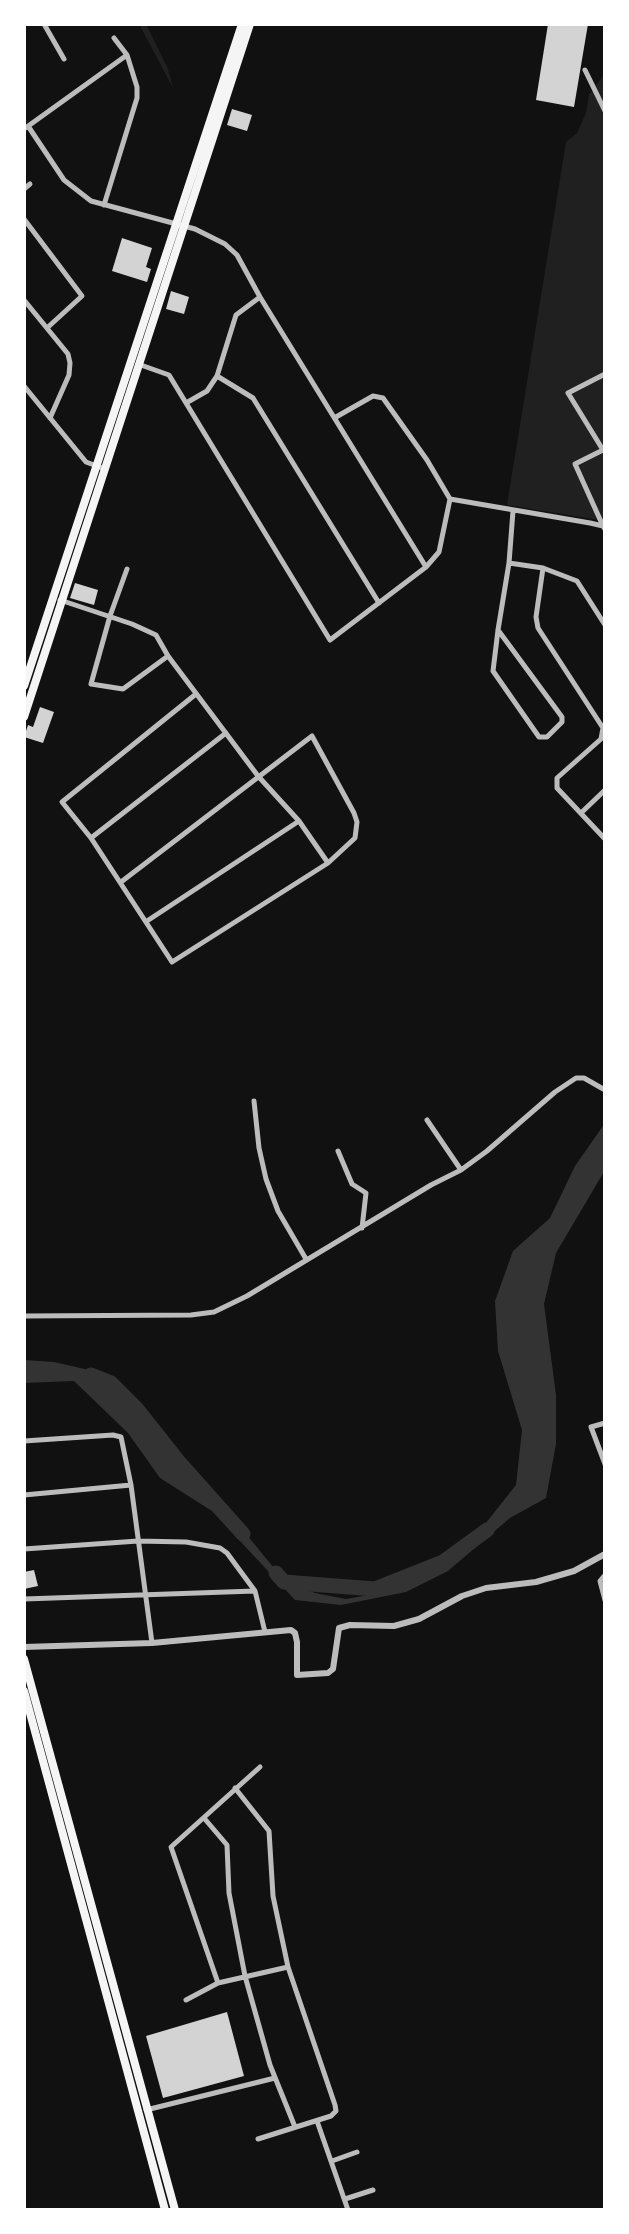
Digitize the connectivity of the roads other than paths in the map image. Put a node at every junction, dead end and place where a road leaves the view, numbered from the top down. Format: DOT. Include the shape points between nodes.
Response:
graph roads {
  1 [pos="44,24"];
  2 [pos="242,24"];
  3 [pos="250,24"];
  4 [pos="114,38"];
  5 [pos="128,55"];
  6 [pos="64,59"];
  7 [pos="585,70"];
  8 [pos="605,111"];
  9 [pos="26,128"];
  10 [pos="30,184"];
  11 [pos="24,189"];
  12 [pos="104,205"];
  13 [pos="24,219"];
  14 [pos="180,225"];
  15 [pos="260,297"];
  16 [pos="24,300"];
  17 [pos="47,328"];
  18 [pos="135,363"];
  19 [pos="605,374"];
  20 [pos="217,375"];
  21 [pos="24,386"];
  22 [pos="186,403"];
  23 [pos="336,417"];
  24 [pos="50,418"];
  25 [pos="101,468"];
  26 [pos="450,499"];
  27 [pos="513,511"];
  28 [pos="604,528"];
  29 [pos="509,563"];
  30 [pos="426,567"];
  31 [pos="543,568"];
  32 [pos="127,569"];
  33 [pos="58,599"];
  34 [pos="379,603"];
  35 [pos="110,616"];
  36 [pos="605,625"];
  37 [pos="498,630"];
  38 [pos="168,656"];
  39 [pos="24,686"];
  40 [pos="196,694"];
  41 [pos="25,712"];
  42 [pos="226,733"];
  43 [pos="258,776"];
  44 [pos="605,790"];
  45 [pos="581,813"];
  46 [pos="299,821"];
  47 [pos="91,838"];
  48 [pos="605,839"];
  49 [pos="328,863"];
  50 [pos="122,882"];
  51 [pos="147,921"];
  52 [pos="605,1090"];
  53 [pos="254,1101"];
  54 [pos="427,1120"];
  55 [pos="338,1151"];
  56 [pos="462,1170"];
  57 [pos="362,1228"];
  58 [pos="306,1259"];
  59 [pos="24,1316"];
  60 [pos="605,1423"];
  61 [pos="24,1441"];
  62 [pos="605,1464"];
  63 [pos="131,1485"];
  64 [pos="24,1495"];
  65 [pos="138,1541"];
  66 [pos="24,1549"];
  67 [pos="605,1554"];
  68 [pos="605,1575"];
  69 [pos="255,1591"];
  70 [pos="144,1593"];
  71 [pos="24,1599"];
  72 [pos="605,1600"];
  73 [pos="265,1632"];
  74 [pos="152,1643"];
  75 [pos="24,1647"];
  76 [pos="24,1659"];
  77 [pos="24,1691"];
  78 [pos="260,1767"];
  79 [pos="235,1788"];
  80 [pos="204,1818"];
  81 [pos="288,1967"];
  82 [pos="245,1976"];
  83 [pos="218,1983"];
  84 [pos="186,2000"];
  85 [pos="275,2078"];
  86 [pos="144,2111"];
  87 [pos="317,2121"];
  88 [pos="295,2127"];
  89 [pos="258,2139"];
  90 [pos="357,2152"];
  91 [pos="332,2161"];
  92 [pos="373,2190"];
  93 [pos="345,2199"];
  94 [pos="165,2210"];
  95 [pos="174,2210"];
  96 [pos="348,2210"];
  1 -- 6 [label="street"];
  2 -- 14 [label="highway"];
  3 -- 14 [label="highway"];
  4 -- 5 [label="street"];
  5 -- 9 [label="street"];
  5 -- 12 [label="street" via="137,98"];
  7 -- 8 [label="street"];
  9 -- 12 [label="street" via="64,180 91,201"];
  10 -- 11 [label="street"];
  12 -- 14 [label="street"];
  13 -- 17 [label="street" via="82,296"];
  14 -- 15 [label="street" via="225,244 237,255"];
  14 -- 18 [label="highway"];
  15 -- 20 [label="street" via="236,315"];
  15 -- 23 [label="street"];
  16 -- 17 [label="street"];
  17 -- 24 [label="street" via="68,354 70,363 69,375"];
  18 -- 22 [label="street" via="169,375"];
  18 -- 25 [label="highway"];
  19 -- 28 [label="street" via="568,393 603,450 575,464"];
  20 -- 22 [label="street" via="207,391"];
  20 -- 34 [label="street" via="253,398"];
  21 -- 24 [label="street"];
  22 -- 34 [label="street" via="330,640"];
  23 -- 26 [label="street" via="373,396 383,398 428,460"];
  23 -- 30 [label="street"];
  24 -- 25 [label="street" via="86,462"];
  25 -- 33 [label="highway"];
  26 -- 27 [label="street"];
  26 -- 30 [label="street" via="439,552"];
  27 -- 28 [label="street"];
  27 -- 29 [label="street"];
  29 -- 31 [label="street"];
  29 -- 37 [label="street"];
  30 -- 34 [label="street"];
  31 -- 36 [label="street" via="577,581"];
  31 -- 45 [label="street" via="537,628 603,728 601,739 556,782"];
  32 -- 35 [label="street"];
  33 -- 35 [label="street"];
  33 -- 39 [label="highway"];
  33 -- 41 [label="highway"];
  35 -- 38 [label="street" via="156,635"];
  35 -- 38 [label="street" via="91,684 123,689"];
  37 -- 37 [label="street" via="562,717 547,737 539,736 493,671"];
  38 -- 40 [label="street"];
  40 -- 42 [label="street"];
  40 -- 47 [label="street" via="62,802"];
  42 -- 43 [label="street"];
  42 -- 47 [label="street"];
  43 -- 46 [label="street"];
  43 -- 49 [label="street" via="312,736 357,822 356,838"];
  43 -- 50 [label="street"];
  44 -- 45 [label="street"];
  45 -- 48 [label="street"];
  46 -- 49 [label="street"];
  46 -- 51 [label="street"];
  47 -- 50 [label="street"];
  49 -- 51 [label="street" via="172,962"];
  50 -- 51 [label="street"];
  52 -- 56 [label="street" via="584,1078 576,1078"];
  53 -- 58 [label="street" via="266,1179"];
  54 -- 56 [label="street"];
  55 -- 57 [label="street" via="352,1184 366,1193"];
  56 -- 57 [label="street"];
  57 -- 58 [label="street"];
  58 -- 59 [label="street" via="247,1296 207,1314"];
  60 -- 62 [label="street" via="591,1427"];
  61 -- 63 [label="street" via="121,1437"];
  63 -- 64 [label="street"];
  63 -- 65 [label="street"];
  65 -- 66 [label="street"];
  65 -- 69 [label="street" via="186,1542 220,1548"];
  65 -- 70 [label="street"];
  67 -- 73 [label="street" via="574,1571 462,1596 419,1619 394,1626 339,1628 333,1669 328,1673 297,1675 295,1633"];
  68 -- 72 [label="street" via="600,1581"];
  69 -- 70 [label="street"];
  69 -- 73 [label="street"];
  70 -- 71 [label="street"];
  70 -- 74 [label="street"];
  73 -- 74 [label="street"];
  74 -- 75 [label="street"];
  76 -- 86 [label="highway"];
  77 -- 86 [label="highway"];
  78 -- 79 [label="street"];
  79 -- 80 [label="street"];
  79 -- 81 [label="street" via="269,1831 273,1896"];
  80 -- 82 [label="street" via="227,1845 230,1893"];
  80 -- 83 [label="street" via="174,1844 171,1852"];
  81 -- 82 [label="street"];
  81 -- 87 [label="street" via="335,2105 332,2116"];
  82 -- 83 [label="street"];
  82 -- 85 [label="street"];
  83 -- 84 [label="street"];
  85 -- 86 [label="street"];
  85 -- 88 [label="street"];
  86 -- 94 [label="highway"];
  86 -- 95 [label="highway"];
  87 -- 88 [label="street"];
  87 -- 91 [label="street"];
  88 -- 89 [label="street"];
  90 -- 91 [label="street"];
  91 -- 93 [label="street"];
  92 -- 93 [label="street"];
  93 -- 96 [label="street"];
}
